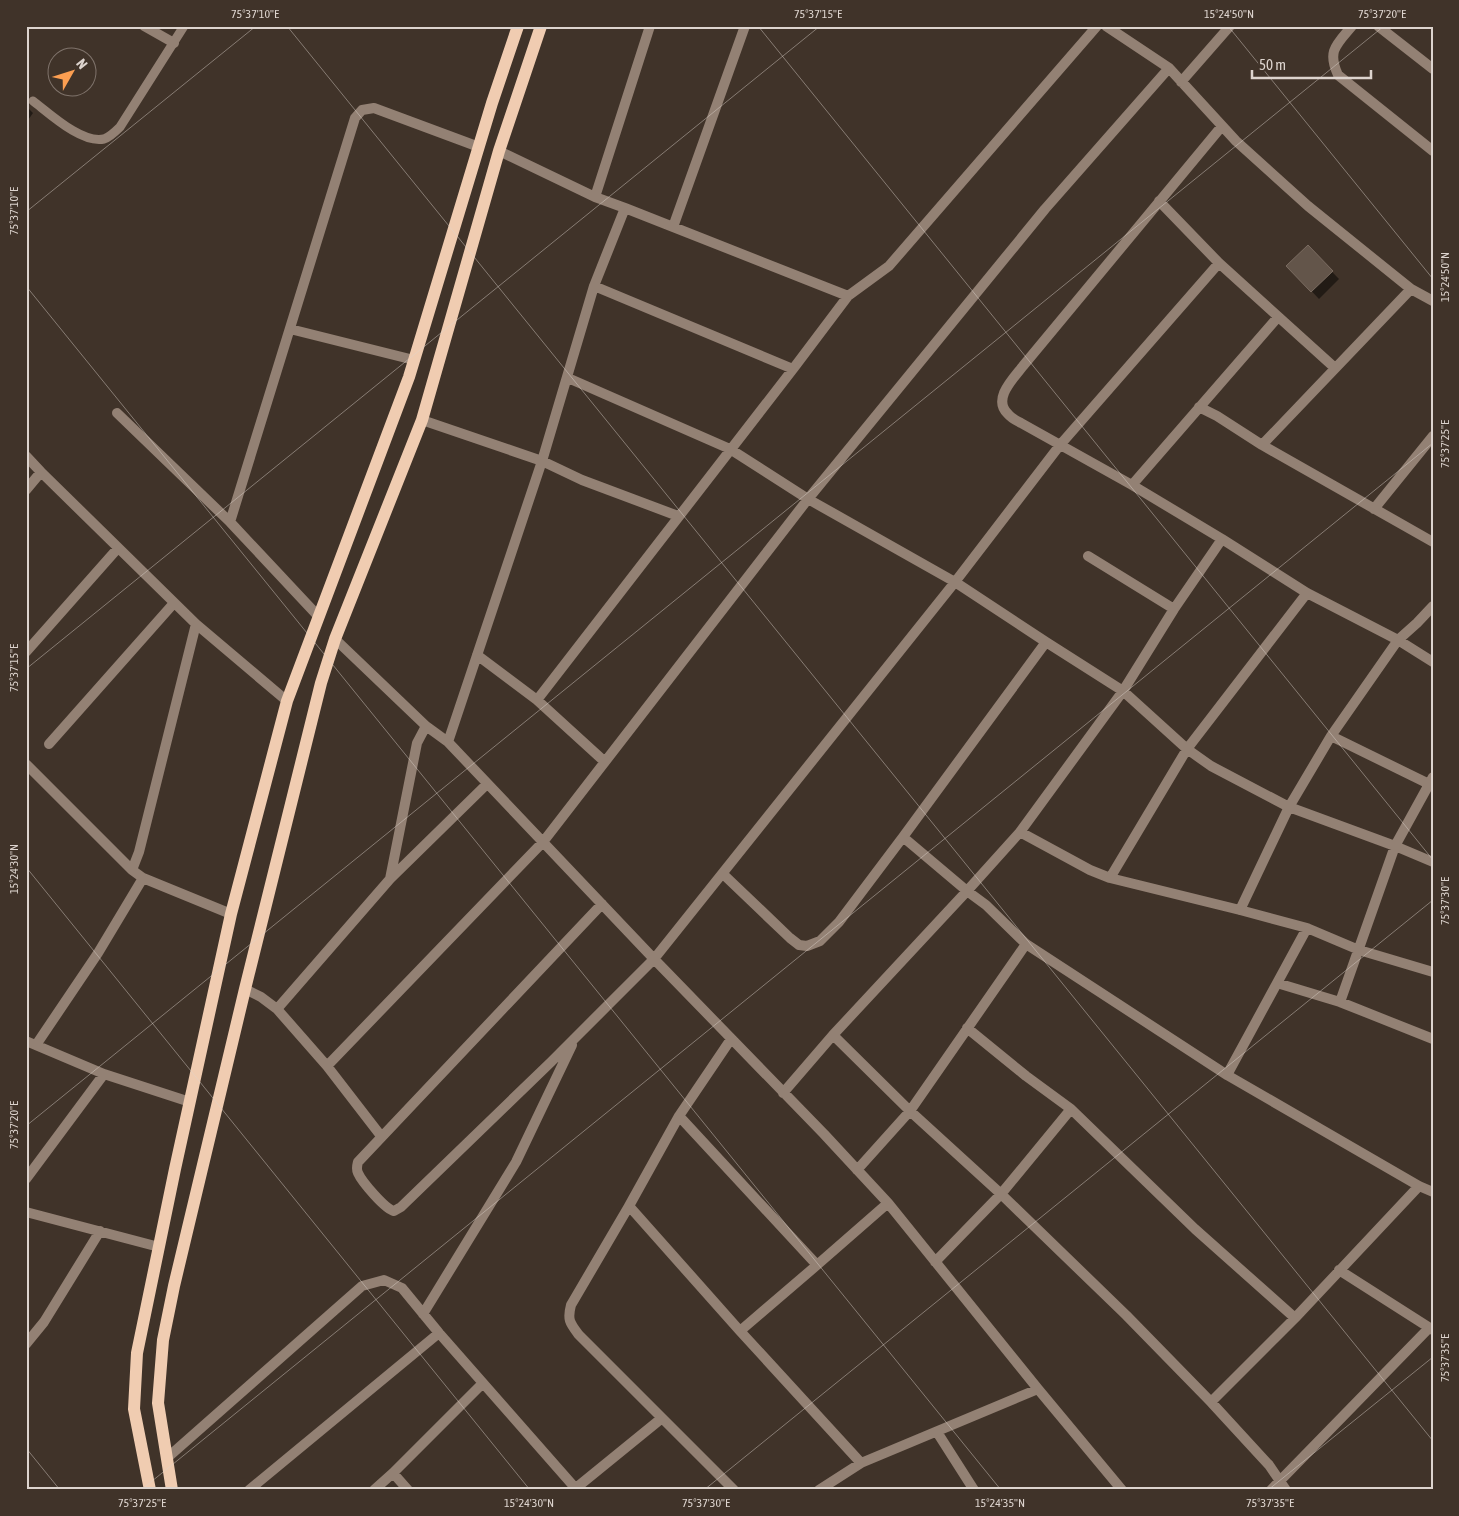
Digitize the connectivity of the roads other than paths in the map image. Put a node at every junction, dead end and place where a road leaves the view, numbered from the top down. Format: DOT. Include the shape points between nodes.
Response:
graph roads {
  1 [pos="144,26"];
  2 [pos="184,26"];
  3 [pos="518,26"];
  4 [pos="541,26"];
  5 [pos="650,26"];
  6 [pos="745,26"];
  7 [pos="1097,26"];
  8 [pos="1106,26"];
  9 [pos="1230,26"];
  10 [pos="1352,26"];
  11 [pos="1378,26"];
  12 [pos="174,43"];
  13 [pos="1169,68"];
  14 [pos="1433,69"];
  15 [pos="1181,82"];
  16 [pos="33,101"];
  17 [pos="1222,126"];
  18 [pos="478,147"];
  19 [pos="499,151"];
  20 [pos="1433,151"];
  21 [pos="595,197"];
  22 [pos="1159,201"];
  23 [pos="625,208"];
  24 [pos="673,227"];
  25 [pos="1219,263"];
  26 [pos="594,286"];
  27 [pos="1411,289"];
  28 [pos="848,296"];
  29 [pos="1433,301"];
  30 [pos="1278,317"];
  31 [pos="290,329"];
  32 [pos="414,360"];
  33 [pos="1334,368"];
  34 [pos="793,369"];
  35 [pos="568,378"];
  36 [pos="1199,407"];
  37 [pos="117,413"];
  38 [pos="422,420"];
  39 [pos="1433,436"];
  40 [pos="1060,445"];
  41 [pos="1262,445"];
  42 [pos="730,449"];
  43 [pos="26,456"];
  44 [pos="542,462"];
  45 [pos="41,472"];
  46 [pos="1132,486"];
  47 [pos="26,490"];
  48 [pos="808,499"];
  49 [pos="1374,509"];
  50 [pos="678,516"];
  51 [pos="230,522"];
  52 [pos="1222,539"];
  53 [pos="1433,542"];
  54 [pos="118,548"];
  55 [pos="1088,556"];
  56 [pos="955,582"];
  57 [pos="1307,592"];
  58 [pos="174,603"];
  59 [pos="1433,606"];
  60 [pos="1174,609"];
  61 [pos="318,617"];
  62 [pos="196,624"];
  63 [pos="335,640"];
  64 [pos="1398,640"];
  65 [pos="1046,642"];
  66 [pos="26,652"];
  67 [pos="477,655"];
  68 [pos="1433,662"];
  69 [pos="1123,691"];
  70 [pos="537,700"];
  71 [pos="287,701"];
  72 [pos="426,726"];
  73 [pos="1331,736"];
  74 [pos="448,742"];
  75 [pos="49,744"];
  76 [pos="1187,749"];
  77 [pos="605,762"];
  78 [pos="26,764"];
  79 [pos="1431,780"];
  80 [pos="487,784"];
  81 [pos="1289,807"];
  82 [pos="1020,832"];
  83 [pos="903,838"];
  84 [pos="543,842"];
  85 [pos="1395,846"];
  86 [pos="1433,862"];
  87 [pos="132,870"];
  88 [pos="723,874"];
  89 [pos="143,878"];
  90 [pos="1110,878"];
  91 [pos="390,879"];
  92 [pos="967,891"];
  93 [pos="602,904"];
  94 [pos="1240,910"];
  95 [pos="231,914"];
  96 [pos="1307,928"];
  97 [pos="1026,944"];
  98 [pos="1358,950"];
  99 [pos="654,960"];
  100 [pos="1433,972"];
  101 [pos="1277,983"];
  102 [pos="245,989"];
  103 [pos="1340,1002"];
  104 [pos="277,1009"];
  105 [pos="967,1028"];
  106 [pos="833,1035"];
  107 [pos="576,1038"];
  108 [pos="731,1039"];
  109 [pos="1433,1039"];
  110 [pos="31,1043"];
  111 [pos="327,1066"];
  112 [pos="104,1074"];
  113 [pos="1227,1075"];
  114 [pos="783,1092"];
  115 [pos="190,1102"];
  116 [pos="1071,1109"];
  117 [pos="910,1110"];
  118 [pos="679,1116"];
  119 [pos="381,1136"];
  120 [pos="857,1170"];
  121 [pos="26,1180"];
  122 [pos="1419,1186"];
  123 [pos="1433,1192"];
  124 [pos="1001,1194"];
  125 [pos="888,1203"];
  126 [pos="629,1206"];
  127 [pos="26,1212"];
  128 [pos="100,1231"];
  129 [pos="160,1247"];
  130 [pos="935,1262"];
  131 [pos="818,1265"];
  132 [pos="1339,1270"];
  133 [pos="424,1314"];
  134 [pos="1294,1318"];
  135 [pos="1431,1329"];
  136 [pos="740,1331"];
  137 [pos="439,1333"];
  138 [pos="26,1344"];
  139 [pos="484,1383"];
  140 [pos="1038,1389"];
  141 [pos="1211,1402"];
  142 [pos="662,1418"];
  143 [pos="937,1432"];
  144 [pos="167,1458"];
  145 [pos="861,1463"];
  146 [pos="393,1474"];
  147 [pos="1283,1485"];
  148 [pos="576,1489"];
  149 [pos="150,1490"];
  150 [pos="172,1490"];
  151 [pos="250,1490"];
  152 [pos="374,1490"];
  153 [pos="408,1490"];
  154 [pos="734,1490"];
  155 [pos="819,1490"];
  156 [pos="974,1490"];
  157 [pos="1122,1490"];
  158 [pos="1271,1490"];
  1 -- 12 [label="street"];
  2 -- 12 [label="lane"];
  3 -- 18 [label="main road"];
  4 -- 19 [label="main road"];
  5 -- 21 [label="street"];
  6 -- 24 [label="street"];
  7 -- 28 [label="street" via="889,266"];
  8 -- 13 [label="street"];
  9 -- 15 [label="street"];
  10 -- 20 [label="street" via="1335,46 1332,62 1338,75"];
  11 -- 14 [label="street"];
  12 -- 16 [label="lane" via="120,127 106,139 92,140 73,131"];
  13 -- 15 [label="street"];
  13 -- 48 [label="street" via="1045,209"];
  15 -- 17 [label="street"];
  17 -- 22 [label="street"];
  17 -- 27 [label="street" via="1308,206"];
  18 -- 31 [label="street" via="374,108 362,110 355,118"];
  18 -- 32 [label="main road"];
  19 -- 21 [label="street"];
  19 -- 38 [label="main road"];
  21 -- 23 [label="street"];
  22 -- 25 [label="street"];
  22 -- 40 [label="street" via="1002,395 1002,407 1008,415"];
  23 -- 24 [label="street"];
  23 -- 26 [label="street"];
  24 -- 28 [label="street"];
  25 -- 30 [label="street"];
  25 -- 40 [label="street"];
  26 -- 34 [label="street"];
  26 -- 35 [label="street"];
  27 -- 29 [label="street"];
  27 -- 33 [label="street"];
  28 -- 34 [label="street"];
  30 -- 33 [label="street"];
  30 -- 36 [label="street"];
  31 -- 32 [label="street"];
  31 -- 51 [label="street"];
  32 -- 61 [label="main road"];
  33 -- 41 [label="street"];
  34 -- 42 [label="street"];
  35 -- 42 [label="street"];
  35 -- 44 [label="street"];
  36 -- 41 [label="street"];
  36 -- 46 [label="street"];
  37 -- 51 [label="street"];
  38 -- 44 [label="street"];
  38 -- 63 [label="main road"];
  39 -- 49 [label="street"];
  40 -- 46 [label="street"];
  40 -- 56 [label="street"];
  41 -- 49 [label="street"];
  42 -- 48 [label="street"];
  42 -- 50 [label="street"];
  43 -- 45 [label="street"];
  44 -- 50 [label="street"];
  44 -- 67 [label="street"];
  45 -- 47 [label="street"];
  45 -- 54 [label="street"];
  46 -- 52 [label="street"];
  48 -- 56 [label="street"];
  48 -- 77 [label="street"];
  49 -- 53 [label="street"];
  50 -- 70 [label="street"];
  51 -- 61 [label="street"];
  52 -- 57 [label="street"];
  52 -- 60 [label="street"];
  54 -- 58 [label="street"];
  54 -- 66 [label="street"];
  55 -- 60 [label="street"];
  56 -- 65 [label="street"];
  56 -- 88 [label="street"];
  57 -- 64 [label="street"];
  57 -- 76 [label="street"];
  58 -- 62 [label="street"];
  58 -- 75 [label="street"];
  59 -- 64 [label="street"];
  60 -- 69 [label="street"];
  61 -- 71 [label="main road"];
  62 -- 71 [label="street"];
  62 -- 87 [label="street"];
  63 -- 72 [label="street"];
  63 -- 102 [label="main road" via="321,683"];
  64 -- 68 [label="street"];
  64 -- 73 [label="street"];
  65 -- 69 [label="street"];
  65 -- 83 [label="street"];
  67 -- 70 [label="street"];
  67 -- 74 [label="street"];
  69 -- 76 [label="street"];
  69 -- 82 [label="street"];
  70 -- 77 [label="street"];
  71 -- 95 [label="main road"];
  72 -- 74 [label="street"];
  72 -- 91 [label="street" via="417,743"];
  73 -- 79 [label="street"];
  73 -- 81 [label="street"];
  74 -- 80 [label="street"];
  76 -- 81 [label="street" via="1211,766"];
  76 -- 90 [label="street"];
  77 -- 84 [label="street"];
  78 -- 87 [label="street"];
  79 -- 85 [label="street"];
  80 -- 84 [label="street"];
  80 -- 91 [label="street"];
  81 -- 85 [label="street"];
  81 -- 94 [label="street"];
  82 -- 90 [label="street"];
  82 -- 92 [label="street"];
  83 -- 88 [label="street" via="839,922 820,941 807,946 799,945 790,938"];
  83 -- 92 [label="street"];
  84 -- 93 [label="street"];
  84 -- 111 [label="street"];
  85 -- 86 [label="street"];
  85 -- 98 [label="street"];
  87 -- 89 [label="street"];
  88 -- 99 [label="street"];
  89 -- 95 [label="street"];
  89 -- 110 [label="street" via="98,953"];
  90 -- 94 [label="street"];
  91 -- 104 [label="street"];
  92 -- 97 [label="street"];
  92 -- 106 [label="street"];
  93 -- 99 [label="street"];
  93 -- 119 [label="street"];
  94 -- 96 [label="street"];
  95 -- 115 [label="main road"];
  96 -- 98 [label="street"];
  96 -- 101 [label="street"];
  97 -- 105 [label="street"];
  97 -- 113 [label="street"];
  98 -- 100 [label="street"];
  98 -- 103 [label="street"];
  99 -- 107 [label="street"];
  99 -- 108 [label="street"];
  101 -- 103 [label="street"];
  101 -- 113 [label="street"];
  102 -- 104 [label="street"];
  102 -- 144 [label="main road" via="163,1340 158,1403"];
  103 -- 109 [label="street"];
  104 -- 111 [label="street"];
  105 -- 116 [label="street"];
  105 -- 117 [label="street"];
  106 -- 114 [label="street"];
  106 -- 117 [label="street"];
  107 -- 119 [label="street" via="394,1211 382,1204 356,1168"];
  107 -- 133 [label="street" via="516,1162"];
  108 -- 114 [label="street"];
  108 -- 118 [label="street"];
  110 -- 112 [label="street"];
  111 -- 119 [label="street"];
  112 -- 115 [label="street"];
  112 -- 121 [label="street"];
  113 -- 122 [label="street"];
  114 -- 120 [label="street"];
  115 -- 129 [label="main road"];
  116 -- 124 [label="street"];
  116 -- 134 [label="street" via="1195,1229"];
  117 -- 120 [label="street"];
  117 -- 124 [label="street"];
  118 -- 126 [label="street"];
  118 -- 131 [label="street"];
  120 -- 125 [label="street"];
  122 -- 123 [label="street"];
  122 -- 132 [label="street"];
  124 -- 130 [label="street"];
  124 -- 141 [label="street"];
  125 -- 130 [label="street"];
  125 -- 131 [label="street"];
  126 -- 136 [label="street"];
  126 -- 142 [label="street" via="570,1305 568,1314 579,1335"];
  127 -- 128 [label="street"];
  128 -- 129 [label="street"];
  128 -- 138 [label="street" via="44,1322"];
  129 -- 149 [label="main road" via="137,1353 134,1400"];
  130 -- 140 [label="street"];
  131 -- 136 [label="street"];
  132 -- 134 [label="street"];
  132 -- 135 [label="street"];
  133 -- 137 [label="street"];
  133 -- 144 [label="street" via="402,1288 384,1280 362,1286"];
  134 -- 141 [label="street"];
  135 -- 147 [label="street"];
  136 -- 145 [label="street"];
  137 -- 139 [label="street"];
  137 -- 151 [label="street"];
  139 -- 146 [label="street"];
  139 -- 148 [label="street"];
  140 -- 143 [label="street"];
  140 -- 157 [label="street"];
  141 -- 147 [label="street" via="1269,1465"];
  142 -- 148 [label="street"];
  142 -- 154 [label="street"];
  143 -- 145 [label="street"];
  143 -- 156 [label="street"];
  144 -- 150 [label="main road"];
  145 -- 155 [label="street"];
  146 -- 152 [label="street"];
  146 -- 153 [label="street"];
  147 -- 158 [label="street"];
}
